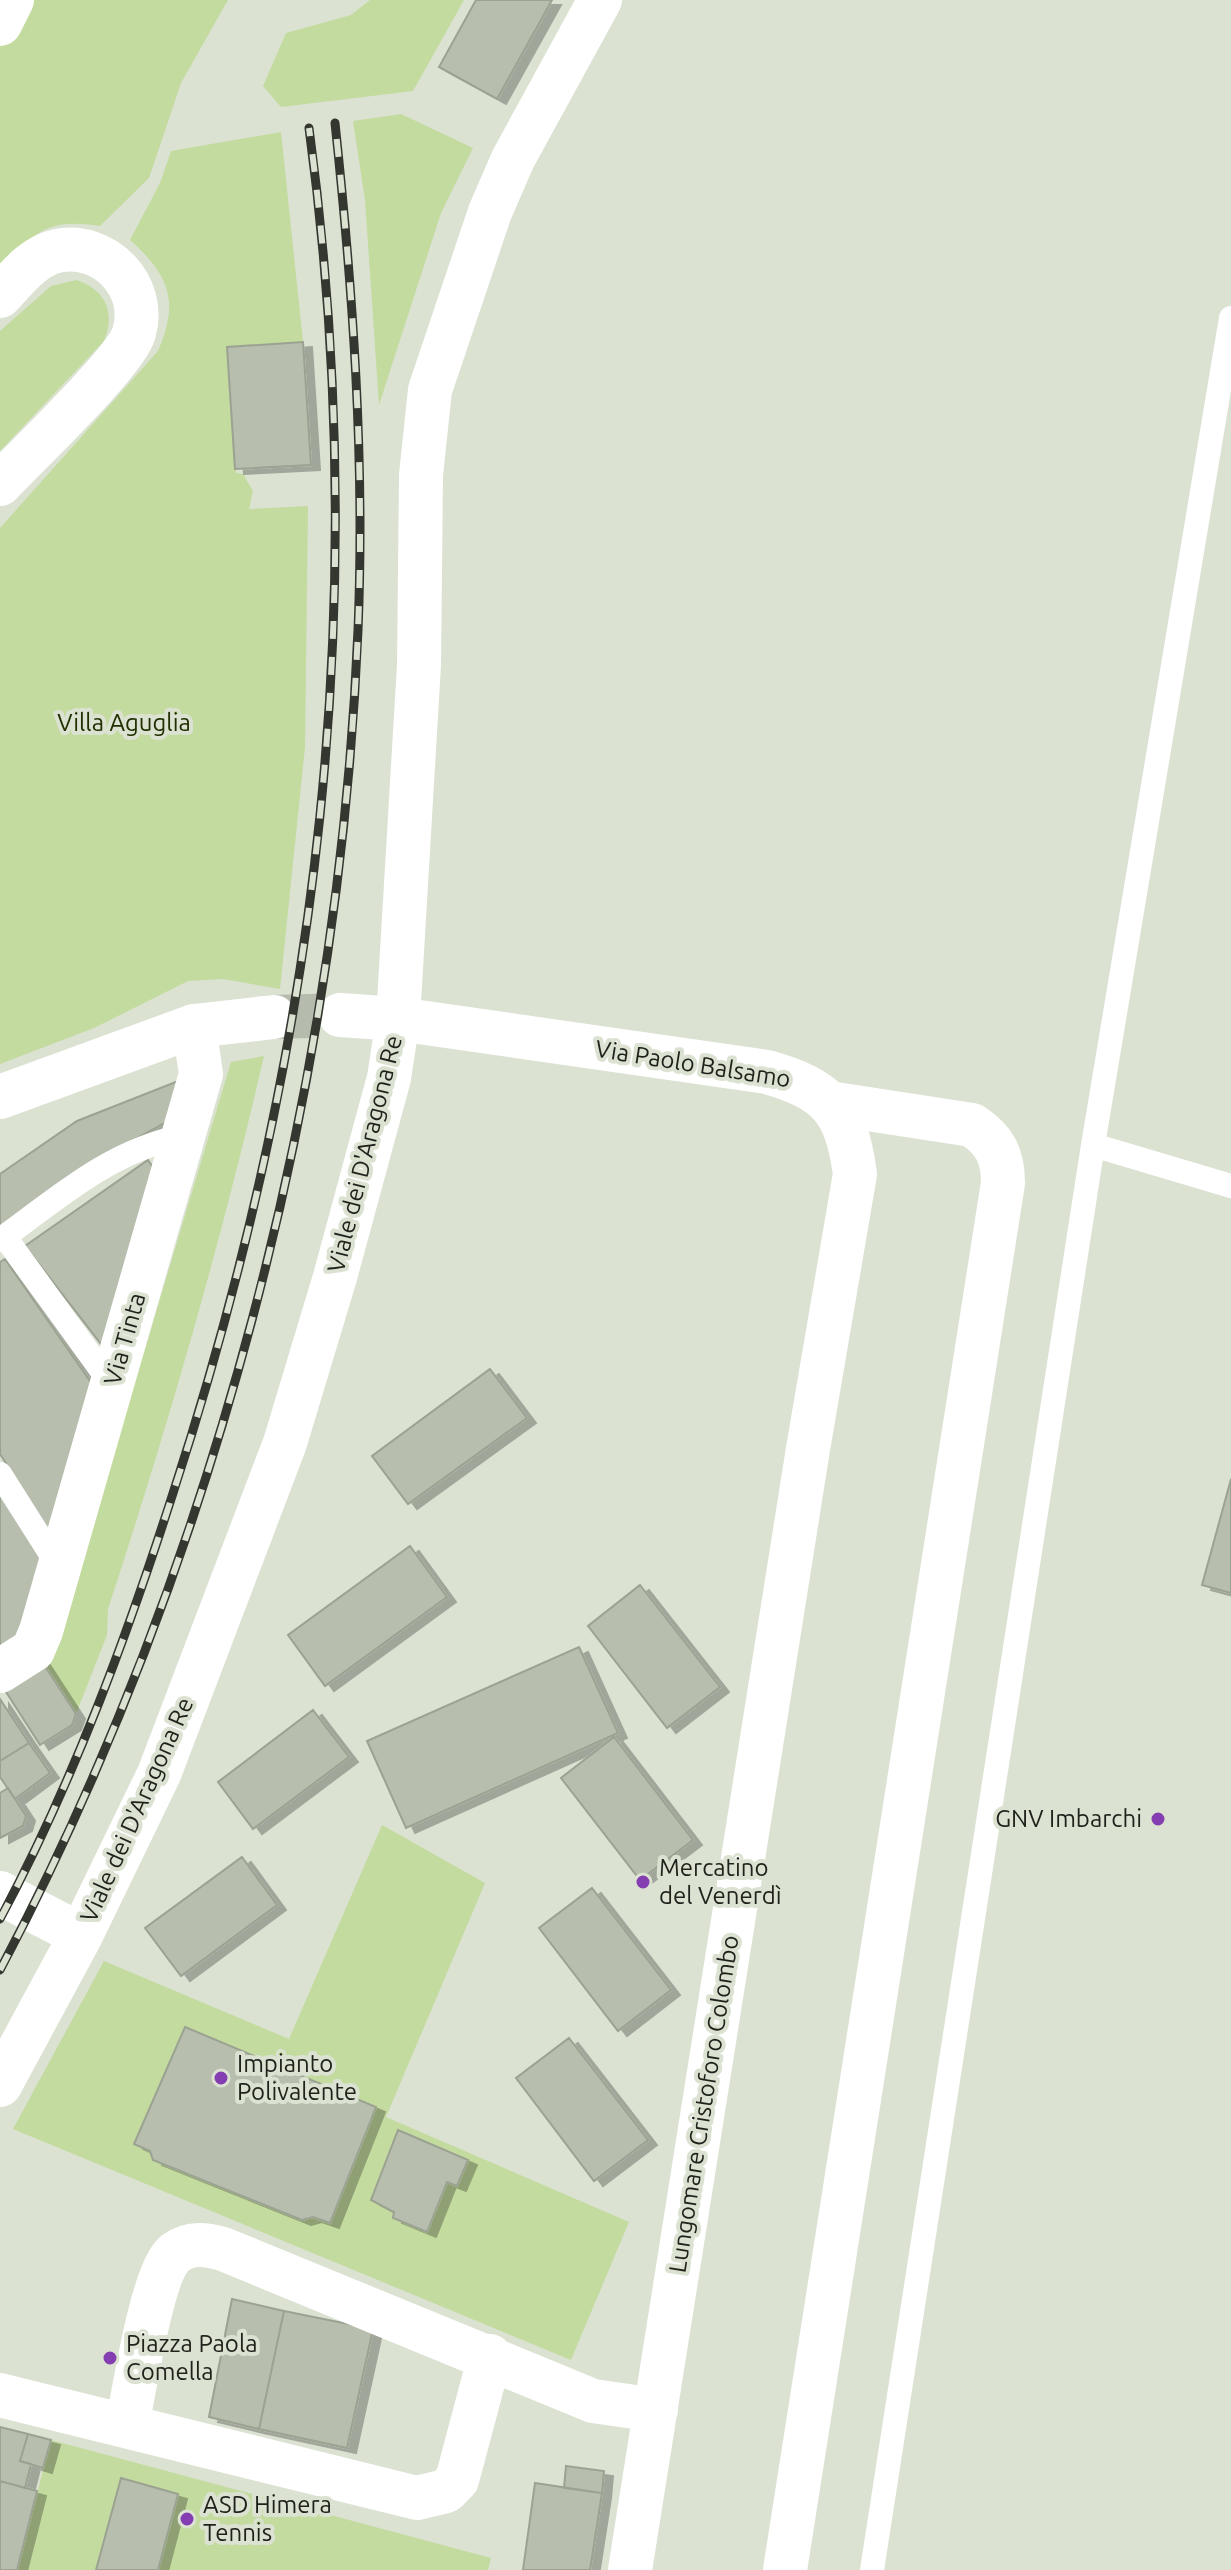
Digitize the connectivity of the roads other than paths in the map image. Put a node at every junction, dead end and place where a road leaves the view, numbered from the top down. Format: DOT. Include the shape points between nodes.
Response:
graph roads {
  1 [pos="12,0"];
  2 [pos="600,0"];
  3 [pos="0,24"];
  4 [pos="0,296"];
  5 [pos="1231,318"];
  6 [pos="0,484"];
  7 [pos="340,1015"];
  8 [pos="274,1017"];
  9 [pos="398,1019"];
  10 [pos="194,1026"];
  11 [pos="0,1097"];
  12 [pos="829,1103"];
  13 [pos="183,1136"];
  14 [pos="1093,1145"];
  15 [pos="1231,1186"];
  16 [pos="2,1239"];
  17 [pos="112,1385"];
  18 [pos="808,1449"];
  19 [pos="0,1474"];
  20 [pos="59,1567"];
  21 [pos="16,1660"];
  22 [pos="0,1893"];
  23 [pos="81,1935"];
  24 [pos="0,2085"];
  25 [pos="490,2356"];
  26 [pos="0,2395"];
  27 [pos="656,2410"];
  28 [pos="127,2426"];
  29 [pos="630,2570"];
  30 [pos="785,2570"];
  31 [pos="872,2570"];
  1 -- 3 [label="street"];
  2 -- 9 [label="street, Viale dei D'Aragona Re" via="507,172 430,390 421,475 419,665"];
  4 -- 6 [label="street" via="35,260 76,249 115,266 127,280 137,315 126,349"];
  5 -- 14 [label="lane"];
  7 -- 9 [label="street, Via Paolo Balsamo"];
  8 -- 10 [label="street"];
  9 -- 12 [label="street, Via Paolo Balsamo" via="767,1072 803,1082"];
  9 -- 23 [label="street, Viale dei D'Aragona Re" via="389,1078 285,1443 159,1774"];
  10 -- 11 [label="street"];
  10 -- 13 [label="street, Via Tinta" via="201,1074"];
  12 -- 18 [label="street, Via Paolo Balsamo" via="850,1134 855,1174"];
  12 -- 30 [label="street" via="972,1125 997,1149 1003,1183"];
  13 -- 16 [label="lane" via="151,1142 111,1160"];
  13 -- 17 [label="street, Via Tinta"];
  14 -- 15 [label="lane"];
  14 -- 31 [label="lane"];
  16 -- 17 [label="lane"];
  17 -- 20 [label="street, Via Tinta"];
  18 -- 27 [label="street, Lungomare Cristoforo Colombo"];
  19 -- 20 [label="lane"];
  20 -- 21 [label="street, Via Tinta"];
  22 -- 23 [label="street"];
  23 -- 24 [label="street, Viale dei D'Aragona Re"];
  25 -- 27 [label="street" via="593,2401"];
  25 -- 28 [label="street" via="464,2466 457,2480 433,2497 410,2497"];
  25 -- 28 [label="street" via="223,2249 197,2244 174,2254 159,2278"];
  26 -- 28 [label="street"];
  27 -- 29 [label="street, Lungomare Cristoforo Colombo"];
}
